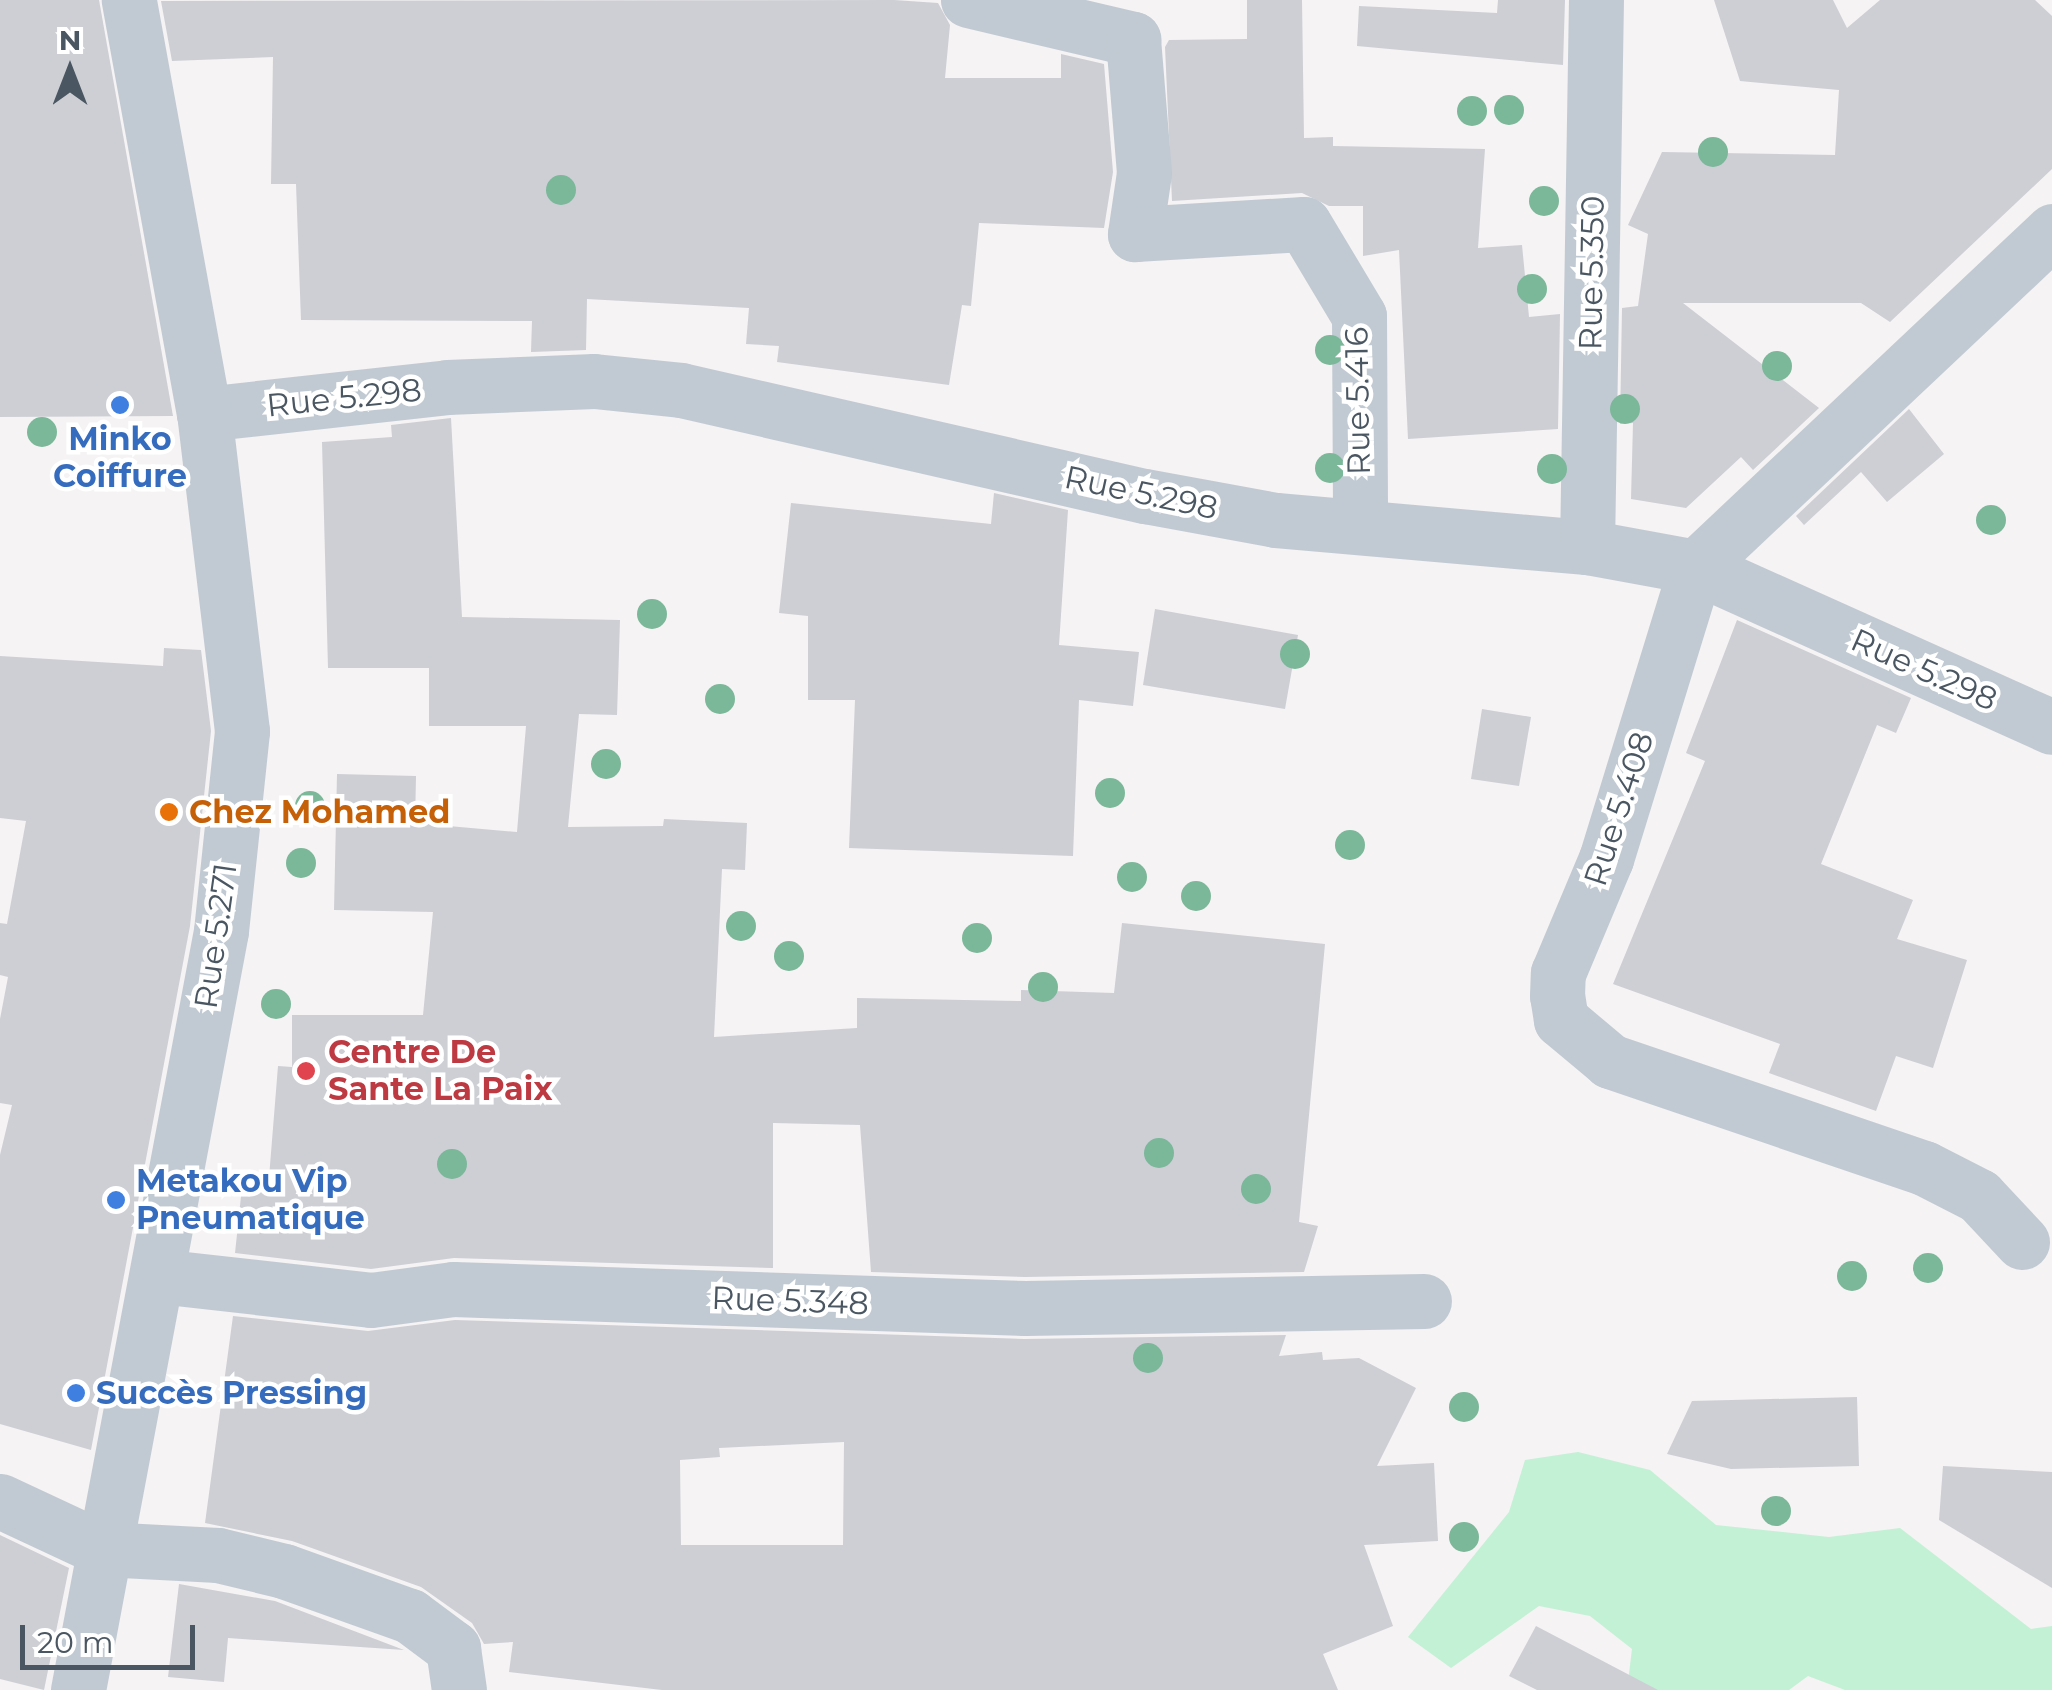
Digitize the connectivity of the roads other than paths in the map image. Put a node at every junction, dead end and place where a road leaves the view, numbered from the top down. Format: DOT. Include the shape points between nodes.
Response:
graph roads {
  1 [pos="129,0"];
  2 [pos="968,0"];
  3 [pos="1596,0"];
  4 [pos="2052,231"];
  5 [pos="204,414"];
  6 [pos="1360,528"];
  7 [pos="1587,547"];
  8 [pos="1696,567"];
  9 [pos="2052,727"];
  10 [pos="2022,1242"];
  11 [pos="158,1276"];
  12 [pos="1424,1301"];
  13 [pos="0,1502"];
  14 [pos="103,1549"];
  15 [pos="78,1690"];
  16 [pos="459,1690"];
  1 -- 5 [label="street, Rue 5.271"];
  2 -- 6 [label="street, Rue 5.416" via="1133,39 1144,173 1135,234 1304,224 1358,316"];
  3 -- 7 [label="street, Rue 5.350"];
  4 -- 8 [label="street, Rue 5.408"];
  5 -- 6 [label="street, Rue 5.298" via="447,387 594,380 681,390 1144,496"];
  5 -- 11 [label="street, Rue 5.271" via="242,731 221,931"];
  6 -- 7 [label="street, Rue 5.298"];
  7 -- 8 [label="street, Rue 5.298"];
  8 -- 9 [label="street, Rue 5.298"];
  8 -- 10 [label="street, Rue 5.408" via="1606,859 1558,973 1561,1020 1610,1061 1924,1168 1979,1196"];
  11 -- 12 [label="street, Rue 5.348" via="370,1300 452,1290 1025,1308"];
  11 -- 14 [label="street, Rue 5.271"];
  13 -- 14 [label="street"];
  14 -- 15 [label="street, Rue 5.271"];
  14 -- 16 [label="street" via="218,1555 284,1570 410,1616 452,1648"];
}
